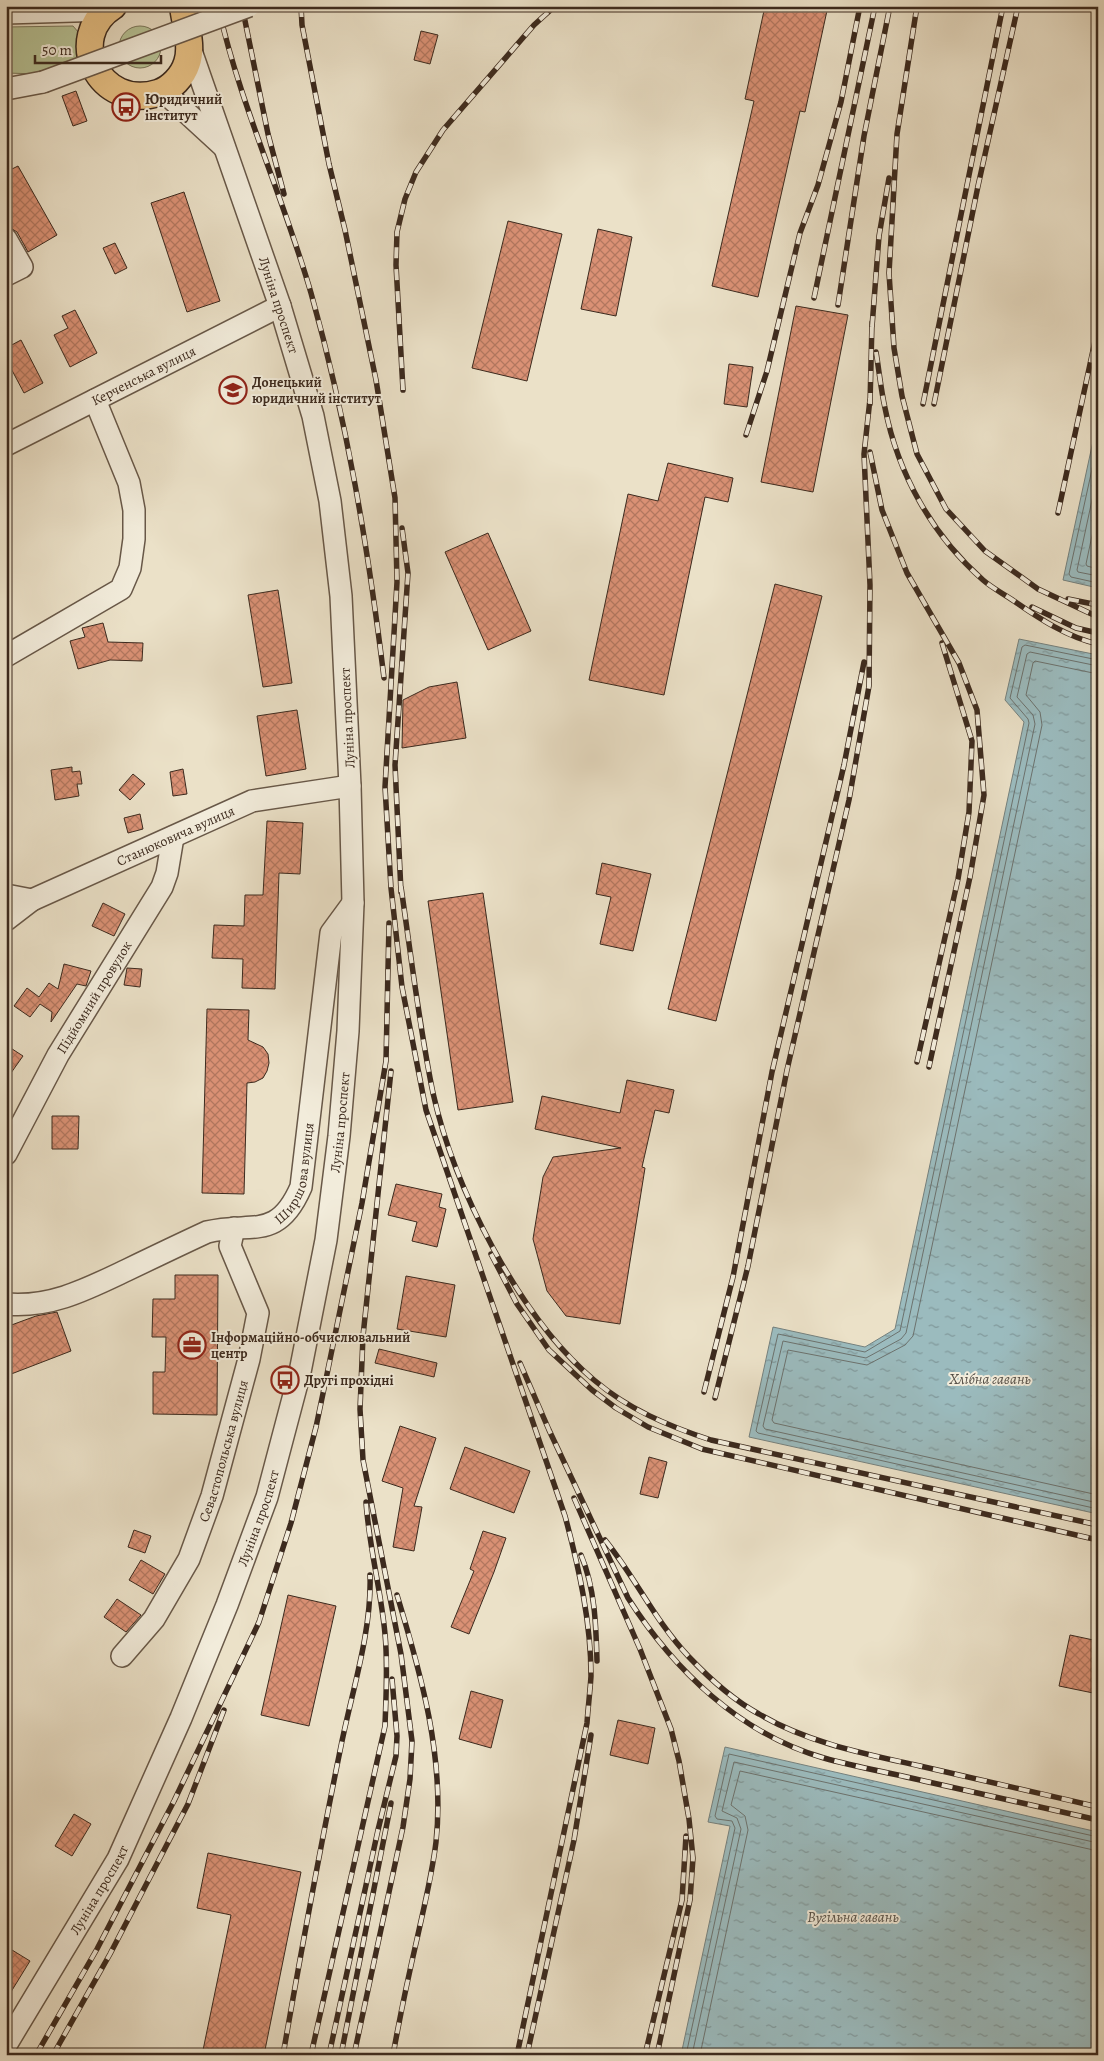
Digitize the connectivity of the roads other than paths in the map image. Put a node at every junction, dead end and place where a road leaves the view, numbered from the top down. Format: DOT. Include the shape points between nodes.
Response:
graph roads {
  1 [pos="167,6"];
  2 [pos="249,6"];
  3 [pos="110,8"];
  4 [pos="67,11"];
  5 [pos="6,13"];
  6 [pos="186,26"];
  7 [pos="91,38"];
  8 [pos="6,81"];
  9 [pos="42,82"];
  10 [pos="6,89"];
  11 [pos="163,91"];
  12 [pos="226,148"];
  13 [pos="6,239"];
  14 [pos="14,271"];
  15 [pos="280,306"];
  16 [pos="95,400"];
  17 [pos="6,444"];
  18 [pos="6,656"];
  19 [pos="350,786"];
  20 [pos="173,837"];
  21 [pos="6,895"];
  22 [pos="32,900"];
  23 [pos="353,903"];
  24 [pos="6,920"];
  25 [pos="6,1154"];
  26 [pos="234,1228"];
  27 [pos="6,1304"];
  28 [pos="122,1656"];
  29 [pos="6,2045"];
  1 -- 6 [label="main road"];
  2 -- 9 [label="street, bridge"];
  3 -- 4 [label="street"];
  3 -- 7 [label="main road" via="97,23"];
  4 -- 5 [label="street"];
  4 -- 7 [label="street"];
  6 -- 11 [label="main road" via="187,63 178,79"];
  6 -- 12 [label="street, Луніна проспект"];
  7 -- 11 [label="main road" via="90,54 103,82 130,96 146,97"];
  8 -- 9 [label="street"];
  9 -- 10 [label="street"];
  11 -- 12 [label="street, Луніна проспект"];
  12 -- 15 [label="street, Луніна проспект"];
  13 -- 14 [label="street"];
  15 -- 16 [label="street, Керченська вулиця"];
  15 -- 19 [label="street, Луніна проспект" via="313,416 330,501 341,596"];
  16 -- 17 [label="street, Керченська вулиця"];
  16 -- 18 [label="street" via="129,483 134,510 130,568 121,589"];
  19 -- 20 [label="street, Станюковича вулиця" via="252,801"];
  19 -- 23 [label="street, Луніна проспект"];
  20 -- 22 [label="street, Станюковича вулиця"];
  20 -- 25 [label="street, Підйомний провулок" via="162,887 58,1055"];
  21 -- 22 [label="street"];
  22 -- 24 [label="street, Станюковича вулиця"];
  23 -- 26 [label="street, Ширшова вулиця" via="331,933 301,1187 294,1203 273,1222 252,1228"];
  23 -- 29 [label="street, Луніна проспект" via="348,1031 326,1240 300,1372 267,1497 192,1692 118,1859"];
  26 -- 27 [label="street, Ширшова вулиця" via="207,1232 72,1296 47,1303"];
  26 -- 28 [label="street, Севастопольська вулиця" via="230,1246 258,1313 250,1358 212,1496 189,1559 154,1618"];
}
